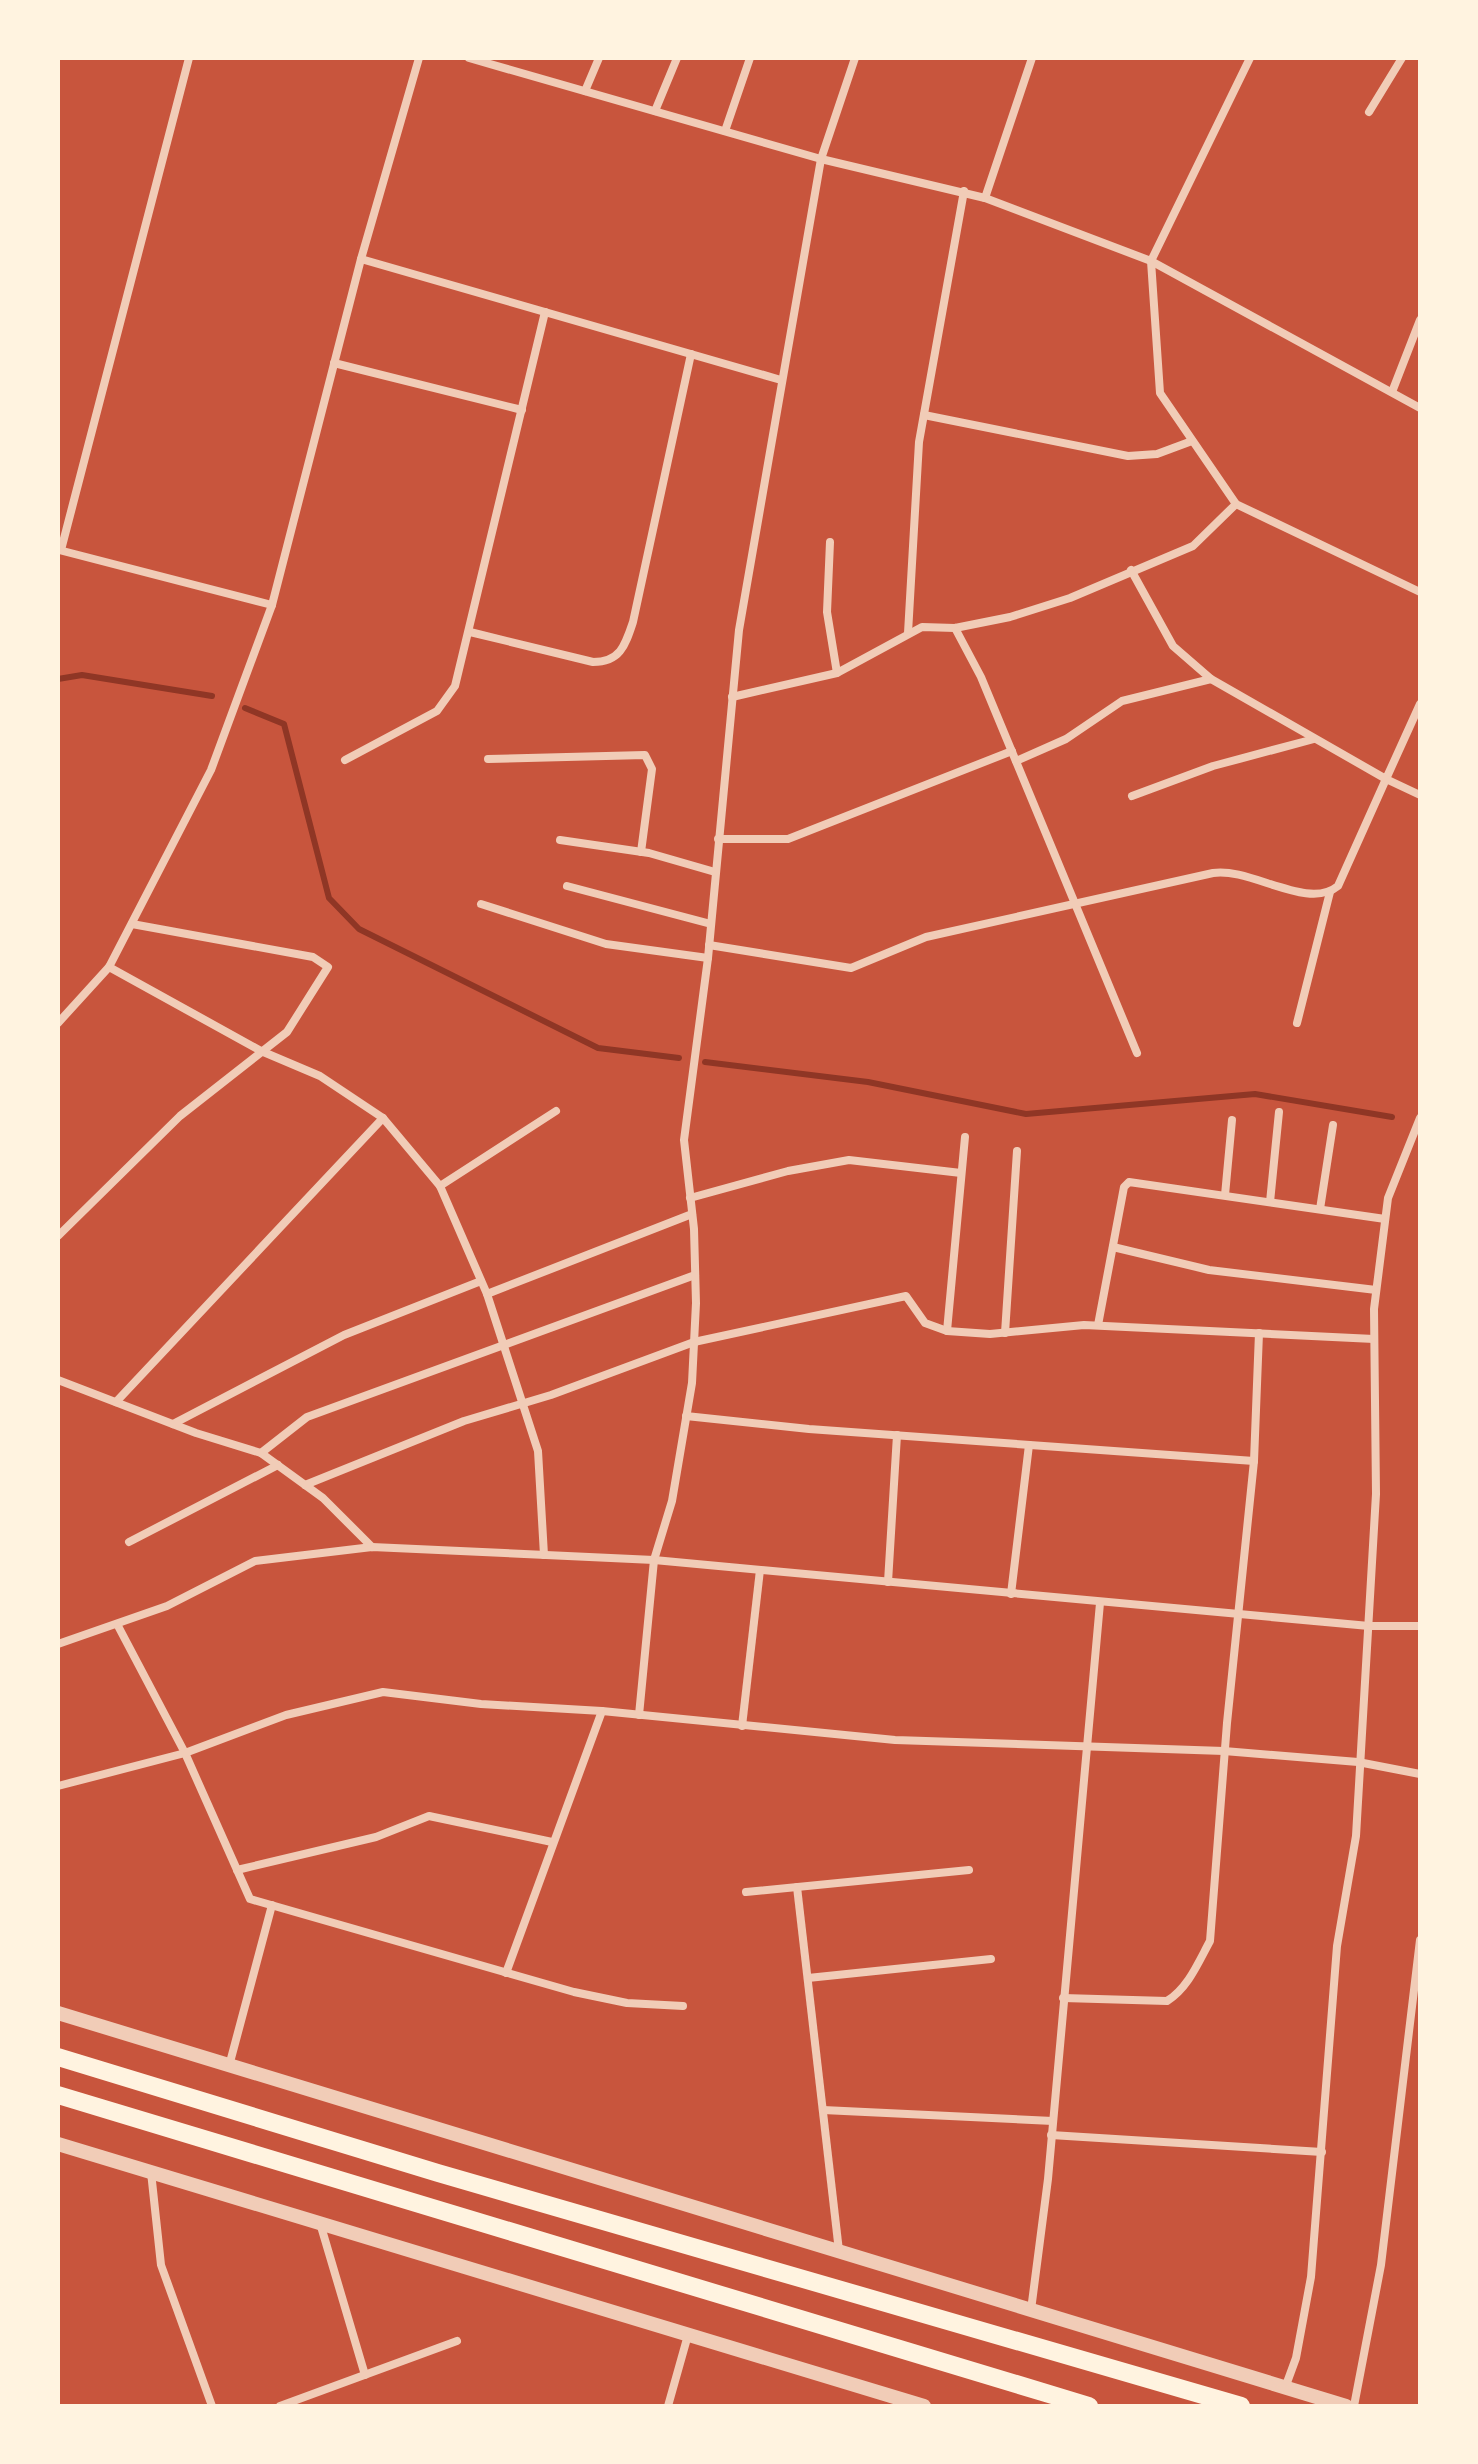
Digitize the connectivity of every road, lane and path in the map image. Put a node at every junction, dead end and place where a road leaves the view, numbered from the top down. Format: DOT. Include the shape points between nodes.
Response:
graph roads {
  1 [pos="189,58"];
  2 [pos="419,58"];
  3 [pos="469,58"];
  4 [pos="599,58"];
  5 [pos="677,58"];
  6 [pos="750,58"];
  7 [pos="855,58"];
  8 [pos="1032,58"];
  9 [pos="1250,58"];
  10 [pos="1402,58"];
  11 [pos="585,91"];
  12 [pos="655,111"];
  13 [pos="1369,112"];
  14 [pos="725,131"];
  15 [pos="821,159"];
  16 [pos="964,191"];
  17 [pos="985,198"];
  18 [pos="361,259"];
  19 [pos="1151,261"];
  20 [pos="545,312"];
  21 [pos="1420,320"];
  22 [pos="691,354"];
  23 [pos="334,363"];
  24 [pos="781,380"];
  25 [pos="1392,392"];
  26 [pos="1420,408"];
  27 [pos="522,410"];
  28 [pos="924,415"];
  29 [pos="1192,441"];
  30 [pos="1236,504"];
  31 [pos="830,542"];
  32 [pos="60,550"];
  33 [pos="1131,570"];
  34 [pos="1420,592"];
  35 [pos="272,605"];
  36 [pos="955,628"];
  37 [pos="470,632"];
  38 [pos="908,633"];
  39 [pos="837,673"];
  40 [pos="1211,679"];
  41 [pos="732,697"];
  42 [pos="1420,704"];
  43 [pos="1314,739"];
  44 [pos="1012,751"];
  45 [pos="488,759"];
  46 [pos="345,760"];
  47 [pos="1016,761"];
  48 [pos="1386,779"];
  49 [pos="1420,795"];
  50 [pos="1132,796"];
  51 [pos="718,839"];
  52 [pos="560,840"];
  53 [pos="641,852"];
  54 [pos="715,872"];
  55 [pos="567,886"];
  56 [pos="1330,892"];
  57 [pos="1074,902"];
  58 [pos="481,904"];
  59 [pos="132,924"];
  60 [pos="711,924"];
  61 [pos="709,945"];
  62 [pos="708,958"];
  63 [pos="109,967"];
  64 [pos="58,1023"];
  65 [pos="1297,1023"];
  66 [pos="261,1051"];
  67 [pos="1137,1053"];
  68 [pos="556,1111"];
  69 [pos="1279,1112"];
  70 [pos="383,1118"];
  71 [pos="1420,1118"];
  72 [pos="1232,1120"];
  73 [pos="1333,1125"];
  74 [pos="965,1137"];
  75 [pos="1017,1151"];
  76 [pos="961,1173"];
  77 [pos="440,1186"];
  78 [pos="1225,1195"];
  79 [pos="690,1198"];
  80 [pos="1270,1202"];
  81 [pos="1320,1209"];
  82 [pos="692,1214"];
  83 [pos="1385,1219"];
  84 [pos="58,1236"];
  85 [pos="1113,1247"];
  86 [pos="695,1275"];
  87 [pos="481,1281"];
  88 [pos="1376,1290"];
  89 [pos="487,1294"];
  90 [pos="1098,1325"];
  91 [pos="947,1331"];
  92 [pos="1005,1333"];
  93 [pos="1259,1333"];
  94 [pos="1374,1339"];
  95 [pos="694,1342"];
  96 [pos="503,1345"];
  97 [pos="58,1380"];
  98 [pos="116,1402"];
  99 [pos="522,1404"];
  100 [pos="686,1416"];
  101 [pos="173,1424"];
  102 [pos="897,1435"];
  103 [pos="1029,1445"];
  104 [pos="261,1453"];
  105 [pos="1254,1461"];
  106 [pos="278,1465"];
  107 [pos="305,1485"];
  108 [pos="129,1542"];
  109 [pos="372,1547"];
  110 [pos="544,1555"];
  111 [pos="654,1560"];
  112 [pos="760,1570"];
  113 [pos="888,1582"];
  114 [pos="1011,1594"];
  115 [pos="1100,1603"];
  116 [pos="1240,1615"];
  117 [pos="117,1624"];
  118 [pos="1369,1626"];
  119 [pos="1420,1626"];
  120 [pos="58,1644"];
  121 [pos="602,1711"];
  122 [pos="639,1715"];
  123 [pos="742,1726"];
  124 [pos="1087,1744"];
  125 [pos="1224,1751"];
  126 [pos="185,1753"];
  127 [pos="1358,1762"];
  128 [pos="1420,1774"];
  129 [pos="58,1786"];
  130 [pos="552,1842"];
  131 [pos="237,1870"];
  132 [pos="969,1870"];
  133 [pos="797,1887"];
  134 [pos="746,1892"];
  135 [pos="272,1905"];
  136 [pos="1420,1940"];
  137 [pos="991,1959"];
  138 [pos="506,1973"];
  139 [pos="808,1978"];
  140 [pos="1063,1998"];
  141 [pos="683,2006"];
  142 [pos="58,2013"];
  143 [pos="58,2057"];
  144 [pos="229,2066"];
  145 [pos="58,2095"];
  146 [pos="823,2110"];
  147 [pos="1053,2121"];
  148 [pos="1051,2135"];
  149 [pos="58,2144"];
  150 [pos="1322,2152"];
  151 [pos="151,2172"];
  152 [pos="320,2223"];
  153 [pos="839,2252"];
  154 [pos="1031,2310"];
  155 [pos="688,2335"];
  156 [pos="457,2341"];
  157 [pos="365,2375"];
  158 [pos="1285,2388"];
  159 [pos="212,2406"];
  160 [pos="280,2406"];
  161 [pos="668,2406"];
  162 [pos="924,2406"];
  163 [pos="1089,2406"];
  164 [pos="1241,2406"];
  165 [pos="1346,2406"];
  166 [pos="1354,2406"];
  1 -- 32 [label="street"];
  2 -- 18 [label="street"];
  3 -- 11 [label="street"];
  4 -- 11 [label="street"];
  5 -- 12 [label="street"];
  6 -- 14 [label="street"];
  7 -- 15 [label="street"];
  8 -- 17 [label="street"];
  9 -- 19 [label="street"];
  10 -- 13 [label="street"];
  11 -- 12 [label="street"];
  12 -- 14 [label="street"];
  14 -- 15 [label="street"];
  15 -- 16 [label="street"];
  15 -- 24 [label="street"];
  16 -- 17 [label="street"];
  16 -- 28 [label="street"];
  17 -- 19 [label="street"];
  18 -- 20 [label="street"];
  18 -- 23 [label="street"];
  19 -- 25 [label="street"];
  19 -- 29 [label="street" via="1160,393"];
  20 -- 22 [label="street"];
  20 -- 27 [label="street"];
  21 -- 25 [label="street"];
  22 -- 24 [label="street"];
  22 -- 37 [label="street" via="633,622 618,656 593,662"];
  23 -- 27 [label="street"];
  23 -- 35 [label="street"];
  24 -- 41 [label="street"];
  25 -- 26 [label="street"];
  27 -- 37 [label="street"];
  28 -- 29 [label="street" via="1128,456 1157,454"];
  28 -- 38 [label="street"];
  29 -- 30 [label="street"];
  30 -- 33 [label="street" via="1193,546"];
  30 -- 34 [label="street"];
  31 -- 39 [label="street" via="827,612"];
  32 -- 35 [label="street"];
  33 -- 36 [label="street" via="1040,607"];
  33 -- 40 [label="street" via="1173,646"];
  35 -- 59 [label="street" via="211,770"];
  36 -- 38 [label="street" via="922,627"];
  36 -- 44 [label="street"];
  37 -- 46 [label="street" via="446,702"];
  38 -- 39 [label="street"];
  39 -- 41 [label="street"];
  40 -- 43 [label="street"];
  40 -- 47 [label="street" via="1122,701 1066,739"];
  41 -- 51 [label="street"];
  42 -- 48 [label="street"];
  43 -- 48 [label="street"];
  43 -- 50 [label="street" via="1213,766"];
  44 -- 47 [label="street"];
  44 -- 51 [label="street" via="788,839"];
  45 -- 53 [label="street" via="645,755 652,769"];
  47 -- 57 [label="street"];
  48 -- 49 [label="street"];
  48 -- 56 [label="street" via="1338,886"];
  51 -- 54 [label="street"];
  52 -- 53 [label="street"];
  53 -- 54 [label="street"];
  54 -- 60 [label="street"];
  55 -- 60 [label="street"];
  56 -- 57 [label="street" via="1316,895 1223,871"];
  56 -- 65 [label="street"];
  57 -- 61 [label="street" via="913,940 851,968"];
  57 -- 67 [label="street"];
  58 -- 62 [label="street" via="606,944"];
  59 -- 63 [label="street"];
  59 -- 66 [label="street" via="313,957 328,967 287,1032"];
  60 -- 61 [label="street"];
  61 -- 62 [label="street"];
  62 -- 79 [label="street" via="684,1140"];
  63 -- 64 [label="street"];
  63 -- 66 [label="street"];
  66 -- 70 [label="street" via="320,1076"];
  66 -- 84 [label="street" via="180,1116"];
  68 -- 77 [label="street"];
  69 -- 80 [label="street"];
  70 -- 77 [label="street"];
  70 -- 98 [label="street"];
  71 -- 83 [label="street" via="1388,1198"];
  72 -- 78 [label="street"];
  73 -- 81 [label="street"];
  74 -- 76 [label="street"];
  75 -- 92 [label="street"];
  76 -- 79 [label="street" via="849,1160"];
  76 -- 91 [label="street"];
  77 -- 87 [label="street"];
  78 -- 80 [label="street"];
  78 -- 85 [label="street" via="1129,1182"];
  79 -- 82 [label="street"];
  80 -- 81 [label="street"];
  81 -- 83 [label="street"];
  82 -- 86 [label="street"];
  82 -- 89 [label="street"];
  83 -- 88 [label="street"];
  85 -- 88 [label="street" via="1209,1270"];
  85 -- 90 [label="street"];
  86 -- 95 [label="street"];
  86 -- 96 [label="street"];
  87 -- 89 [label="street"];
  87 -- 101 [label="street" via="344,1335"];
  88 -- 94 [label="street"];
  89 -- 96 [label="street"];
  90 -- 92 [label="street"];
  90 -- 93 [label="street"];
  91 -- 92 [label="street"];
  91 -- 95 [label="street" via="925,1323 906,1296"];
  93 -- 94 [label="street"];
  93 -- 105 [label="street"];
  94 -- 118 [label="street" via="1376,1494"];
  95 -- 99 [label="street"];
  95 -- 100 [label="street"];
  96 -- 99 [label="street"];
  96 -- 104 [label="street" via="307,1417"];
  97 -- 98 [label="street"];
  98 -- 101 [label="street"];
  99 -- 107 [label="street" via="385,1450"];
  99 -- 110 [label="street" via="538,1451"];
  100 -- 102 [label="street"];
  100 -- 111 [label="street" via="672,1501"];
  101 -- 104 [label="street"];
  102 -- 103 [label="street"];
  102 -- 113 [label="street"];
  103 -- 105 [label="street"];
  103 -- 114 [label="street"];
  104 -- 106 [label="street"];
  105 -- 116 [label="street"];
  106 -- 107 [label="street"];
  106 -- 108 [label="street"];
  107 -- 109 [label="street"];
  109 -- 110 [label="street"];
  109 -- 117 [label="street" via="255,1561 167,1606"];
  110 -- 111 [label="street"];
  111 -- 112 [label="street"];
  111 -- 122 [label="street"];
  112 -- 113 [label="street"];
  112 -- 123 [label="street"];
  113 -- 114 [label="street"];
  114 -- 115 [label="street"];
  115 -- 116 [label="street"];
  115 -- 124 [label="street"];
  116 -- 118 [label="street"];
  116 -- 125 [label="street"];
  117 -- 120 [label="street"];
  117 -- 126 [label="street"];
  118 -- 119 [label="street"];
  118 -- 127 [label="street"];
  121 -- 122 [label="street"];
  121 -- 126 [label="street" via="383,1692 286,1715"];
  121 -- 130 [label="street"];
  122 -- 123 [label="street"];
  123 -- 124 [label="street" via="895,1740"];
  124 -- 125 [label="street"];
  124 -- 140 [label="street"];
  125 -- 127 [label="street"];
  125 -- 140 [label="street" via="1210,1941 1193,1972 1167,2001"];
  126 -- 129 [label="street"];
  126 -- 131 [label="street"];
  127 -- 128 [label="street"];
  127 -- 150 [label="street" via="1356,1836 1337,1946"];
  130 -- 131 [label="street" via="429,1816 376,1837"];
  130 -- 138 [label="street"];
  131 -- 135 [label="street" via="250,1899"];
  132 -- 133 [label="street"];
  133 -- 134 [label="street"];
  133 -- 139 [label="street"];
  135 -- 138 [label="street"];
  135 -- 144 [label="street"];
  136 -- 166 [label="street" via="1381,2265"];
  137 -- 139 [label="street"];
  138 -- 141 [label="street" via="627,2003"];
  139 -- 146 [label="street"];
  140 -- 147 [label="street"];
  142 -- 144 [label="street"];
  143 -- 164 [label="highway"];
  144 -- 153 [label="street"];
  145 -- 163 [label="highway"];
  146 -- 147 [label="street"];
  146 -- 153 [label="street"];
  147 -- 148 [label="street"];
  148 -- 150 [label="street"];
  148 -- 154 [label="street"];
  149 -- 151 [label="street"];
  150 -- 158 [label="street" via="1311,2277"];
  151 -- 152 [label="street"];
  151 -- 159 [label="street" via="161,2265"];
  152 -- 155 [label="street"];
  152 -- 157 [label="street"];
  153 -- 154 [label="street"];
  154 -- 158 [label="street"];
  155 -- 161 [label="street"];
  155 -- 162 [label="street"];
  156 -- 157 [label="street"];
  157 -- 160 [label="street"];
  158 -- 165 [label="street"];
}
